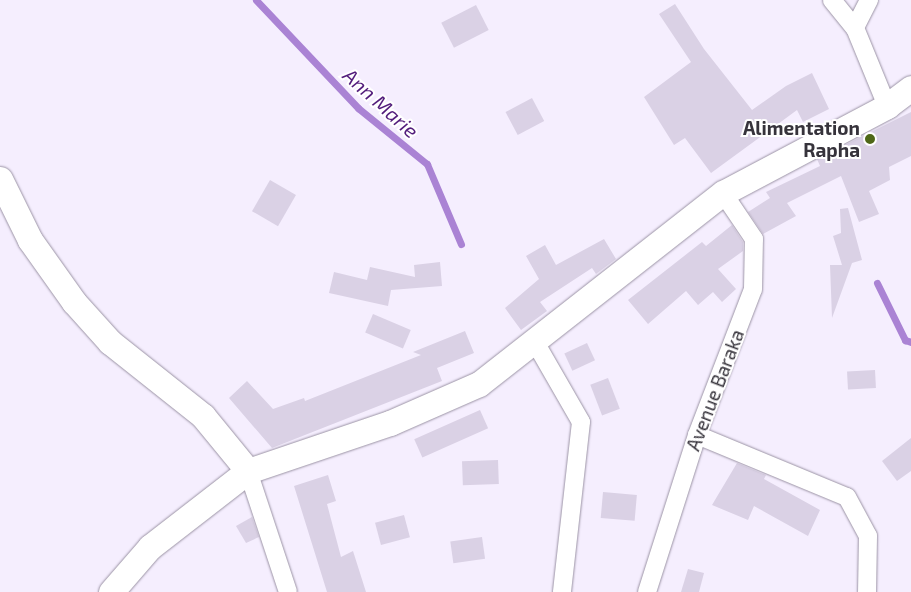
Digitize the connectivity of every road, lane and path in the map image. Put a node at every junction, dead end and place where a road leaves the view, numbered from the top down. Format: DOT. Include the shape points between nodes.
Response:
graph roads {
  1 [pos="832,0"];
  2 [pos="869,0"];
  3 [pos="855,28"];
  4 [pos="911,88"];
  5 [pos="887,106"];
  6 [pos="0,178"];
  7 [pos="723,194"];
  8 [pos="535,342"];
  9 [pos="697,435"];
  10 [pos="248,471"];
  11 [pos="111,592"];
  12 [pos="288,592"];
  13 [pos="562,592"];
  14 [pos="648,592"];
  15 [pos="867,592"];
  1 -- 3 [label="street"];
  2 -- 3 [label="street"];
  3 -- 5 [label="street"];
  4 -- 5 [label="street"];
  5 -- 7 [label="street"];
  6 -- 10 [label="street" via="30,240 74,302 110,342 202,416"];
  7 -- 8 [label="street"];
  7 -- 9 [label="street, Avenue Baraka" via="754,239 753,290"];
  8 -- 10 [label="street" via="479,384 390,423"];
  8 -- 13 [label="street" via="580,422"];
  9 -- 14 [label="street, Avenue Baraka"];
  9 -- 15 [label="street" via="847,497 868,536"];
  10 -- 11 [label="street" via="150,546"];
  10 -- 12 [label="street"];
}
